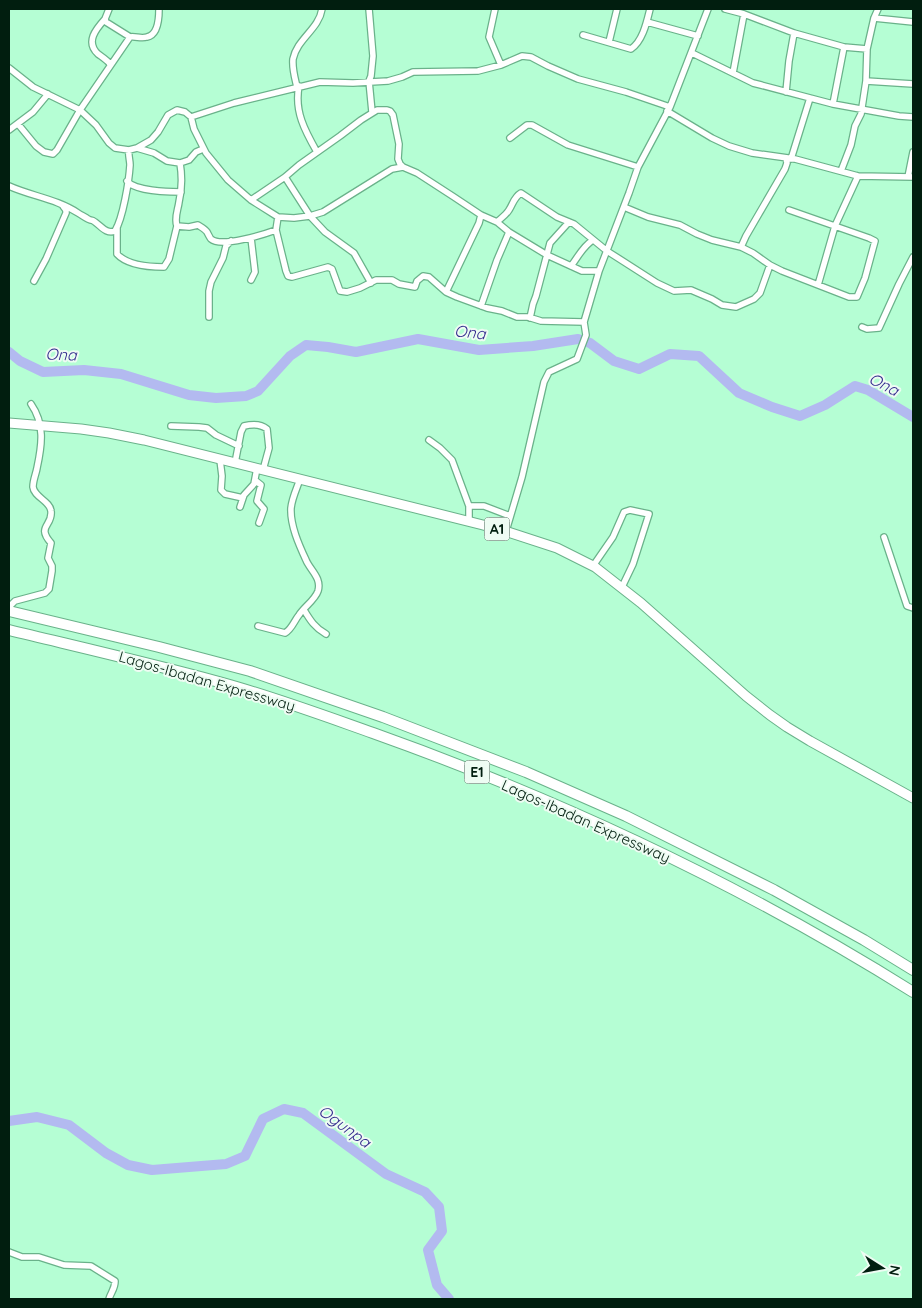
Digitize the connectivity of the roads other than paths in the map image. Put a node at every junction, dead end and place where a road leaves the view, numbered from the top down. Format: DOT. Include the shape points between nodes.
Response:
graph roads {
  1 [pos="109,9"];
  2 [pos="159,9"];
  3 [pos="322,9"];
  4 [pos="369,9"];
  5 [pos="495,9"];
  6 [pos="617,9"];
  7 [pos="650,9"];
  8 [pos="708,9"];
  9 [pos="725,9"];
  10 [pos="878,9"];
  11 [pos="744,14"];
  12 [pos="874,18"];
  13 [pos="105,19"];
  14 [pos="647,22"];
  15 [pos="913,22"];
  16 [pos="794,32"];
  17 [pos="584,35"];
  18 [pos="698,36"];
  19 [pos="130,37"];
  20 [pos="610,42"];
  21 [pos="844,47"];
  22 [pos="867,49"];
  23 [pos="692,53"];
  24 [pos="110,64"];
  25 [pos="501,64"];
  26 [pos="9,68"];
  27 [pos="734,73"];
  28 [pos="369,81"];
  29 [pos="866,81"];
  30 [pos="913,84"];
  31 [pos="298,86"];
  32 [pos="786,92"];
  33 [pos="46,93"];
  34 [pos="55,98"];
  35 [pos="810,98"];
  36 [pos="41,103"];
  37 [pos="833,104"];
  38 [pos="669,109"];
  39 [pos="861,109"];
  40 [pos="80,110"];
  41 [pos="372,112"];
  42 [pos="913,116"];
  43 [pos="191,117"];
  44 [pos="18,124"];
  45 [pos="9,130"];
  46 [pos="510,138"];
  47 [pos="137,148"];
  48 [pos="203,149"];
  49 [pos="129,150"];
  50 [pos="317,152"];
  51 [pos="913,154"];
  52 [pos="789,158"];
  53 [pos="180,162"];
  54 [pos="403,167"];
  55 [pos="638,167"];
  56 [pos="841,171"];
  57 [pos="858,176"];
  58 [pos="285,177"];
  59 [pos="911,177"];
  60 [pos="128,181"];
  61 [pos="9,186"];
  62 [pos="180,192"];
  63 [pos="251,200"];
  64 [pos="63,206"];
  65 [pos="624,207"];
  66 [pos="789,210"];
  67 [pos="481,215"];
  68 [pos="310,216"];
  69 [pos="278,217"];
  70 [pos="496,222"];
  71 [pos="569,222"];
  72 [pos="177,226"];
  73 [pos="835,226"];
  74 [pos="117,227"];
  75 [pos="276,230"];
  76 [pos="509,232"];
  77 [pos="251,238"];
  78 [pos="594,240"];
  79 [pos="231,241"];
  80 [pos="741,247"];
  81 [pos="606,251"];
  82 [pos="547,256"];
  83 [pos="913,257"];
  84 [pos="770,265"];
  85 [pos="571,266"];
  86 [pos="599,271"];
  87 [pos="252,280"];
  88 [pos="34,281"];
  89 [pos="371,283"];
  90 [pos="818,285"];
  91 [pos="446,292"];
  92 [pos="481,306"];
  93 [pos="209,317"];
  94 [pos="530,318"];
  95 [pos="584,322"];
  96 [pos="862,327"];
  97 [pos="31,404"];
  98 [pos="9,423"];
  99 [pos="41,425"];
  100 [pos="171,426"];
  101 [pos="429,440"];
  102 [pos="239,446"];
  103 [pos="220,460"];
  104 [pos="235,463"];
  105 [pos="260,469"];
  106 [pos="300,479"];
  107 [pos="256,481"];
  108 [pos="243,498"];
  109 [pos="469,506"];
  110 [pos="240,507"];
  111 [pos="510,516"];
  112 [pos="469,521"];
  113 [pos="259,523"];
  114 [pos="506,531"];
  115 [pos="884,537"];
  116 [pos="594,566"];
  117 [pos="622,587"];
  118 [pos="9,607"];
  119 [pos="913,608"];
  120 [pos="304,610"];
  121 [pos="9,611"];
  122 [pos="258,626"];
  123 [pos="9,630"];
  124 [pos="326,634"];
  125 [pos="913,798"];
  126 [pos="913,970"];
  127 [pos="913,992"];
  128 [pos="9,1252"];
  129 [pos="109,1299"];
  1 -- 13 [label="street"];
  2 -- 19 [label="street" via="154,33 144,38"];
  3 -- 31 [label="street" via="294,59 293,72"];
  4 -- 28 [label="street" via="373,56"];
  5 -- 25 [label="street" via="490,37"];
  6 -- 20 [label="street"];
  7 -- 14 [label="street"];
  8 -- 18 [label="street"];
  9 -- 11 [label="street"];
  10 -- 12 [label="street"];
  11 -- 16 [label="street"];
  11 -- 27 [label="street"];
  12 -- 15 [label="street"];
  12 -- 22 [label="street"];
  13 -- 19 [label="street"];
  13 -- 24 [label="street" via="93,35 92,42 94,49"];
  14 -- 18 [label="street"];
  14 -- 20 [label="street" via="638,43 631,49"];
  16 -- 21 [label="street"];
  16 -- 32 [label="street"];
  17 -- 20 [label="street"];
  18 -- 23 [label="street"];
  19 -- 24 [label="street"];
  21 -- 22 [label="street"];
  21 -- 37 [label="street"];
  22 -- 29 [label="street"];
  23 -- 27 [label="street"];
  23 -- 38 [label="street"];
  24 -- 40 [label="street"];
  25 -- 28 [label="street" via="478,71 413,72 388,81"];
  25 -- 38 [label="street" via="522,56 531,57 578,79 626,92"];
  26 -- 33 [label="street"];
  27 -- 32 [label="street" via="753,83"];
  28 -- 31 [label="street"];
  28 -- 41 [label="street"];
  29 -- 30 [label="street"];
  29 -- 39 [label="street"];
  31 -- 43 [label="street" via="216,107"];
  31 -- 50 [label="street" via="298,107 304,129"];
  32 -- 35 [label="street"];
  33 -- 34 [label="street"];
  33 -- 36 [label="street"];
  34 -- 36 [label="street"];
  34 -- 40 [label="street"];
  35 -- 37 [label="street"];
  35 -- 52 [label="street"];
  36 -- 44 [label="street"];
  37 -- 39 [label="street"];
  38 -- 52 [label="street" via="728,146"];
  38 -- 55 [label="street"];
  39 -- 42 [label="street"];
  39 -- 56 [label="street"];
  40 -- 44 [label="street" via="53,154 36,146"];
  40 -- 49 [label="street" via="115,148"];
  41 -- 50 [label="street"];
  41 -- 54 [label="street" via="387,110 393,115 399,144 398,159"];
  43 -- 47 [label="street" via="177,110 168,115 151,140"];
  43 -- 48 [label="street"];
  44 -- 45 [label="street"];
  46 -- 55 [label="street" via="532,124 568,145"];
  47 -- 49 [label="street"];
  47 -- 53 [label="street" via="167,161"];
  48 -- 53 [label="street" via="189,160"];
  48 -- 63 [label="street" via="228,180"];
  49 -- 60 [label="street"];
  50 -- 58 [label="street"];
  51 -- 59 [label="street"];
  52 -- 56 [label="street"];
  52 -- 80 [label="street"];
  53 -- 62 [label="street"];
  54 -- 67 [label="street"];
  54 -- 68 [label="street" via="392,169 323,212"];
  55 -- 65 [label="street"];
  56 -- 57 [label="street"];
  57 -- 59 [label="street"];
  57 -- 73 [label="street"];
  58 -- 63 [label="street"];
  58 -- 68 [label="street"];
  60 -- 62 [label="street" via="137,187"];
  60 -- 74 [label="street"];
  61 -- 64 [label="street"];
  62 -- 72 [label="street"];
  63 -- 69 [label="street"];
  64 -- 74 [label="street" via="105,230 115,231"];
  64 -- 88 [label="street" via="66,213"];
  65 -- 80 [label="street" via="648,218 680,225 712,240"];
  65 -- 81 [label="street"];
  66 -- 73 [label="street"];
  67 -- 70 [label="street"];
  67 -- 91 [label="street"];
  68 -- 69 [label="street"];
  68 -- 89 [label="street" via="325,232 354,253"];
  69 -- 75 [label="street"];
  70 -- 71 [label="street" via="509,211 521,193"];
  70 -- 76 [label="street"];
  71 -- 78 [label="street"];
  71 -- 82 [label="street" via="550,242"];
  72 -- 74 [label="street" via="164,267 121,259 117,254"];
  72 -- 79 [label="street" via="198,225 215,241"];
  73 -- 90 [label="street"];
  73 -- 90 [label="street" via="875,242 873,253 857,297"];
  75 -- 77 [label="street"];
  75 -- 89 [label="street" via="288,276 328,267 332,269 340,291"];
  76 -- 82 [label="street"];
  76 -- 92 [label="street"];
  77 -- 79 [label="street"];
  77 -- 87 [label="street" via="255,272"];
  78 -- 81 [label="street"];
  78 -- 85 [label="street" via="588,243"];
  79 -- 93 [label="street" via="211,282"];
  80 -- 84 [label="street"];
  81 -- 84 [label="street" via="674,291 690,290 722,305 736,307 760,294"];
  81 -- 86 [label="street"];
  82 -- 85 [label="street"];
  82 -- 94 [label="street"];
  83 -- 96 [label="street" via="879,328"];
  84 -- 90 [label="street"];
  85 -- 86 [label="street" via="582,271"];
  86 -- 95 [label="street"];
  89 -- 91 [label="street" via="392,280 415,287 423,276"];
  91 -- 92 [label="street"];
  92 -- 94 [label="street"];
  94 -- 95 [label="street"];
  95 -- 111 [label="street" via="586,335 577,359 549,372 544,382"];
  97 -- 99 [label="street"];
  98 -- 99 [label="highway, A1"];
  99 -- 103 [label="highway, A1" via="108,433"];
  99 -- 118 [label="street" via="41,444 33,485 34,491 51,511 44,531 51,543 49,589 16,601"];
  100 -- 102 [label="street" via="208,428"];
  101 -- 109 [label="street" via="452,460"];
  102 -- 104 [label="street"];
  102 -- 105 [label="street" via="244,426 262,425 267,429 269,448"];
  103 -- 104 [label="highway, A1"];
  103 -- 108 [label="street" via="221,490"];
  104 -- 105 [label="highway, A1"];
  105 -- 106 [label="highway, A1"];
  105 -- 107 [label="street"];
  106 -- 112 [label="highway, A1"];
  106 -- 120 [label="street" via="291,508 293,524 319,584 318,592"];
  107 -- 108 [label="street"];
  107 -- 113 [label="street" via="261,485 257,501 264,510"];
  108 -- 110 [label="street"];
  109 -- 111 [label="street" via="484,506"];
  109 -- 112 [label="street"];
  111 -- 114 [label="street"];
  112 -- 114 [label="highway, A1"];
  114 -- 116 [label="highway, A1" via="557,548"];
  115 -- 119 [label="street" via="907,606"];
  116 -- 117 [label="highway, A1"];
  116 -- 117 [label="street" via="613,537 624,512 649,514"];
  117 -- 125 [label="highway, A1" via="770,715"];
  120 -- 122 [label="street" via="285,633"];
  120 -- 124 [label="street" via="312,624"];
  121 -- 126 [label="highway, Lagos-Ibadan Expressway / E1" via="250,671 416,729 526,772 626,816 774,890"];
  123 -- 127 [label="highway, Lagos-Ibadan Expressway / E1" via="282,701 502,782 694,870 787,918"];
  128 -- 129 [label="street" via="64,1265 91,1266 115,1281"];
}
